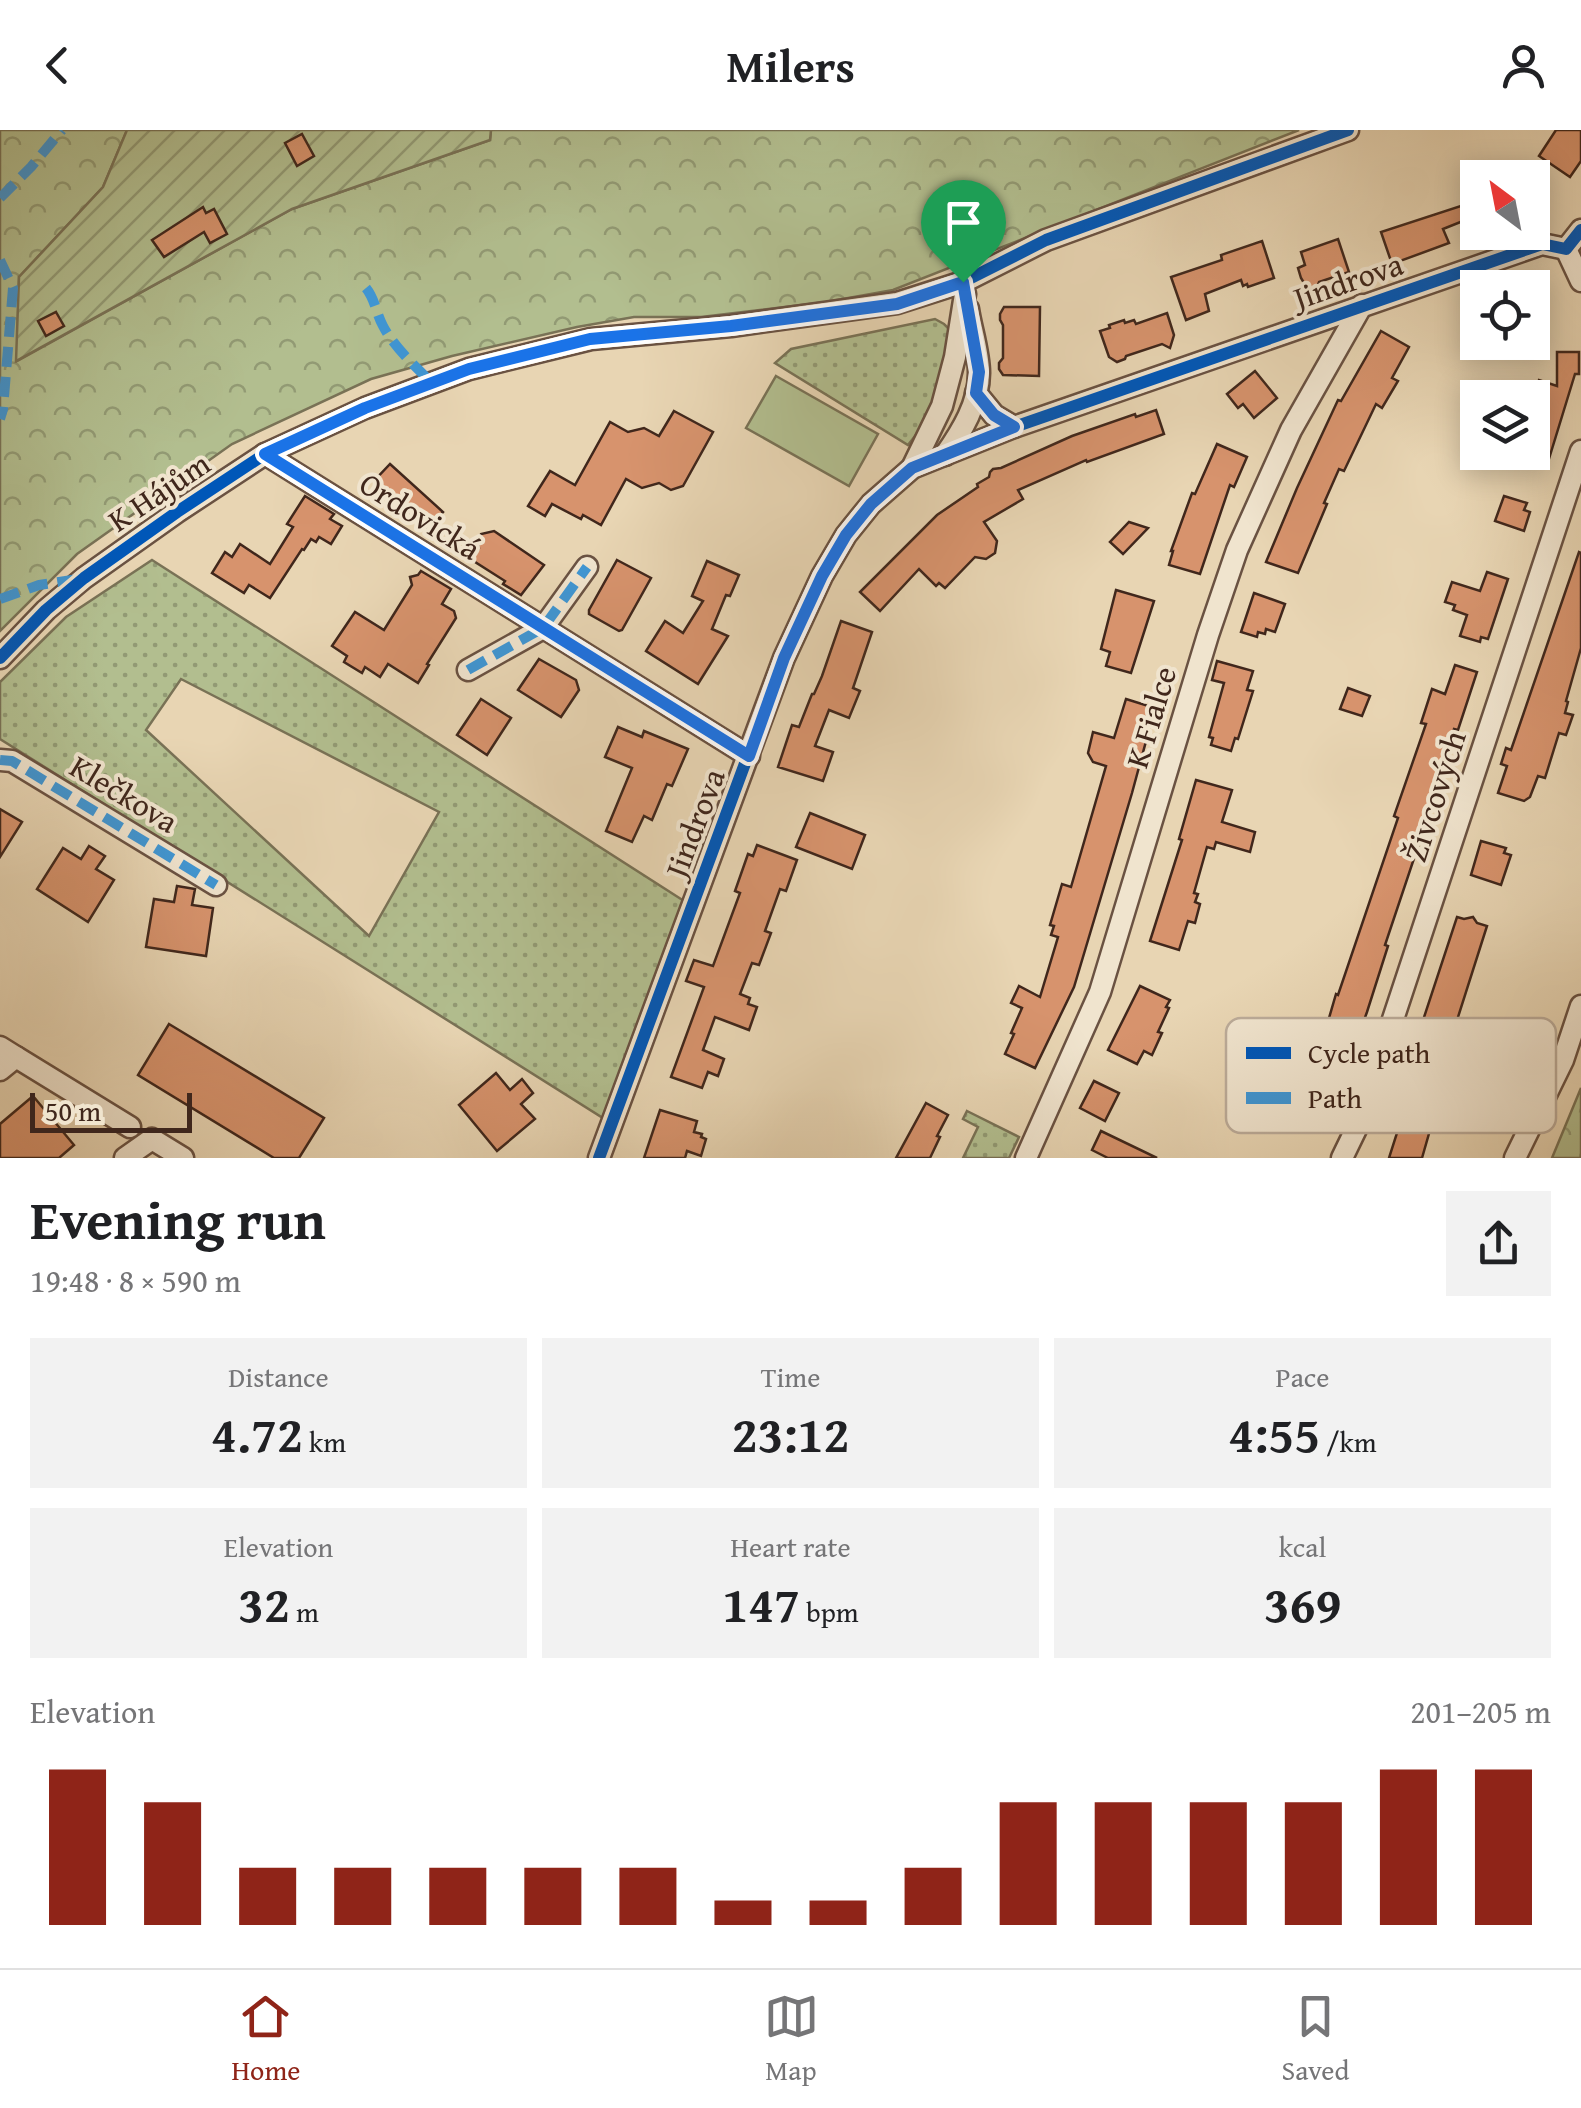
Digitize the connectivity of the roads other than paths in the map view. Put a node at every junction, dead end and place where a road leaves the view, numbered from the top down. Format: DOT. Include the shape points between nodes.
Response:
graph roads {
  1 [pos="1348,130"];
  2 [pos="1581,230"];
  3 [pos="1566,248"];
  4 [pos="1581,282"];
  5 [pos="964,288"];
  6 [pos="1362,305"];
  7 [pos="976,393"];
  8 [pos="1014,427"];
  9 [pos="1581,451"];
  10 [pos="265,454"];
  11 [pos="946,454"];
  12 [pos="912,468"];
  13 [pos="587,567"];
  14 [pos="543,628"];
  15 [pos="0,658"];
  16 [pos="468,670"];
  17 [pos="749,756"];
  18 [pos="0,760"];
  19 [pos="216,886"];
  20 [pos="1581,1006"];
  21 [pos="1394,1018"];
  22 [pos="5,1058"];
  23 [pos="1556,1074"];
  24 [pos="130,1128"];
  25 [pos="1354,1133"];
  26 [pos="1527,1133"];
  27 [pos="1034,1155"];
  28 [pos="125,1158"];
  29 [pos="183,1158"];
  30 [pos="600,1158"];
  31 [pos="1342,1158"];
  32 [pos="1515,1158"];
  1 -- 5 [label="street, K Hájům" via="1046,240"];
  2 -- 3 [label="street"];
  3 -- 4 [label="street"];
  3 -- 6 [label="street, Jindrova" via="1542,244"];
  5 -- 7 [label="street" via="979,372"];
  5 -- 10 [label="street, K Hájům" via="897,304 556,347 469,369"];
  5 -- 12 [label="street, Jindrova" via="942,406"];
  6 -- 8 [label="street, Jindrova"];
  6 -- 27 [label="street, K Fialce" via="1291,430 1237,550 1100,992"];
  7 -- 8 [label="street"];
  7 -- 11 [label="street"];
  8 -- 11 [label="street, Jindrova"];
  9 -- 21 [label="street, Živcových"];
  10 -- 14 [label="street, Ordovická"];
  10 -- 15 [label="street, K Hájům" via="84,578"];
  11 -- 12 [label="street, Jindrova"];
  12 -- 17 [label="street, Jindrova" via="871,504 822,576"];
  13 -- 14 [label="street"];
  14 -- 16 [label="street"];
  14 -- 17 [label="street, Ordovická"];
  17 -- 30 [label="street, Jindrova"];
  18 -- 19 [label="street, Klečkova" via="12,761"];
  20 -- 23 [label="street"];
  22 -- 24 [label="street"];
  25 -- 31 [label="street, Živcových"];
  26 -- 32 [label="street"];
  28 -- 29 [label="street" via="152,1139"];
}
